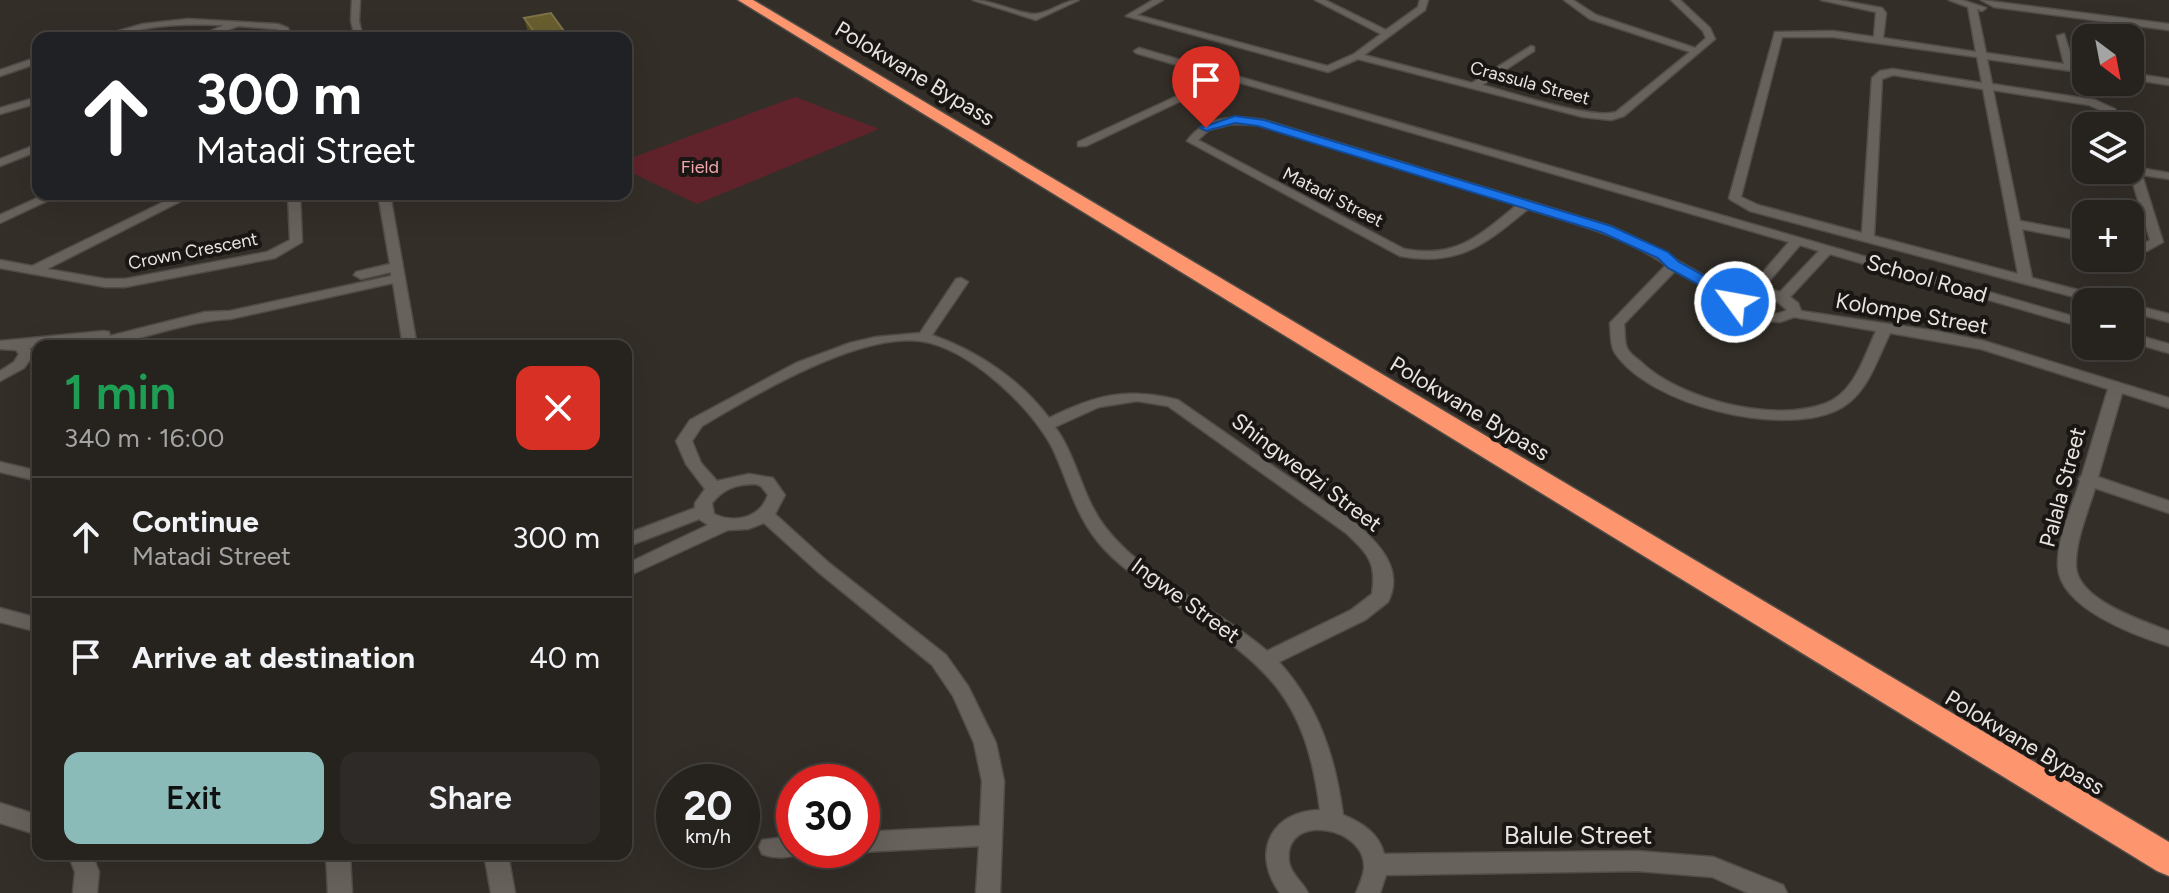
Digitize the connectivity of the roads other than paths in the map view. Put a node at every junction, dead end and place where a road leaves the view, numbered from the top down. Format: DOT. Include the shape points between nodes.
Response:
graph roads {
  1 [pos="356,0"];
  2 [pos="744,0"];
  3 [pos="977,0"];
  4 [pos="1075,0"];
  5 [pos="1159,0"];
  6 [pos="1319,0"];
  7 [pos="1424,0"];
  8 [pos="1568,0"];
  9 [pos="1675,0"];
  10 [pos="1825,0"];
  11 [pos="1953,0"];
  12 [pos="1990,2"];
  13 [pos="1972,7"];
  14 [pos="238,23"];
  15 [pos="2169,27"];
  16 [pos="115,32"];
  17 [pos="215,32"];
  18 [pos="284,32"];
  19 [pos="358,32"];
  20 [pos="1385,33"];
  21 [pos="2061,36"];
  22 [pos="1878,40"];
  23 [pos="1531,49"];
  24 [pos="1139,51"];
  25 [pos="1696,51"];
  26 [pos="1984,55"];
  27 [pos="1357,56"];
  28 [pos="32,62"];
  29 [pos="2070,68"];
  30 [pos="0,73"];
  31 [pos="1227,76"];
  32 [pos="2144,78"];
  33 [pos="2169,82"];
  34 [pos="1475,85"];
  35 [pos="1990,87"];
  36 [pos="32,102"];
  37 [pos="0,111"];
  38 [pos="2111,112"];
  39 [pos="1082,144"];
  40 [pos="32,150"];
  41 [pos="0,163"];
  42 [pos="2144,172"];
  43 [pos="2169,176"];
  44 [pos="2141,184"];
  45 [pos="43,200"];
  46 [pos="177,200"];
  47 [pos="294,200"];
  48 [pos="385,200"];
  49 [pos="1525,205"];
  50 [pos="0,219"];
  51 [pos="2016,224"];
  52 [pos="2072,234"];
  53 [pos="1868,239"];
  54 [pos="1798,240"];
  55 [pos="2144,247"];
  56 [pos="1828,249"];
  57 [pos="0,264"];
  58 [pos="1674,265"];
  59 [pos="34,270"];
  60 [pos="397,272"];
  61 [pos="2026,280"];
  62 [pos="961,282"];
  63 [pos="1755,290"];
  64 [pos="2072,292"];
  65 [pos="1782,297"];
  66 [pos="1734,298"];
  67 [pos="2144,312"];
  68 [pos="1793,313"];
  69 [pos="2169,318"];
  70 [pos="2072,320"];
  71 [pos="141,330"];
  72 [pos="1884,330"];
  73 [pos="924,337"];
  74 [pos="52,340"];
  75 [pos="109,340"];
  76 [pos="409,340"];
  77 [pos="2144,341"];
  78 [pos="32,342"];
  79 [pos="7,345"];
  80 [pos="2169,349"];
  81 [pos="32,365"];
  82 [pos="5,374"];
  83 [pos="2116,388"];
  84 [pos="2169,403"];
  85 [pos="1047,425"];
  86 [pos="0,467"];
  87 [pos="32,475"];
  88 [pos="2087,479"];
  89 [pos="714,489"];
  90 [pos="2169,507"];
  91 [pos="703,511"];
  92 [pos="765,514"];
  93 [pos="724,525"];
  94 [pos="632,539"];
  95 [pos="632,568"];
  96 [pos="0,615"];
  97 [pos="32,623"];
  98 [pos="2169,639"];
  99 [pos="1267,659"];
  100 [pos="0,813"];
  101 [pos="1332,820"];
  102 [pos="32,823"];
  103 [pos="989,835"];
  104 [pos="880,841"];
  105 [pos="770,847"];
  106 [pos="776,847"];
  107 [pos="82,860"];
  108 [pos="338,860"];
  109 [pos="497,860"];
  110 [pos="2169,860"];
  111 [pos="1376,865"];
  112 [pos="85,893"];
  113 [pos="340,893"];
  114 [pos="503,893"];
  115 [pos="988,893"];
  116 [pos="1296,893"];
  117 [pos="1368,893"];
  118 [pos="1775,893"];
  1 -- 19 [label="street"];
  2 -- 110 [label="highway, Polokwane Bypass"];
  3 -- 4 [label="street" via="1036,17"];
  5 -- 27 [label="street" via="1130,16 1317,68 1336,67"];
  6 -- 20 [label="street"];
  7 -- 20 [label="street" via="1422,8"];
  8 -- 25 [label="street" via="1593,17"];
  9 -- 25 [label="street" via="1710,35 1707,45"];
  10 -- 22 [label="street" via="1879,10"];
  11 -- 13 [label="street"];
  12 -- 13 [label="street"];
  12 -- 15 [label="street"];
  13 -- 26 [label="street"];
  14 -- 16 [label="street" via="177,22"];
  14 -- 17 [label="street"];
  14 -- 18 [label="street"];
  20 -- 27 [label="street"];
  21 -- 29 [label="street"];
  22 -- 26 [label="street"];
  22 -- 53 [label="street" via="1815,32 1778,34 1735,198"];
  23 -- 34 [label="street"];
  24 -- 31 [label="street, School Road"];
  25 -- 34 [label="street, Crassula Street" via="1611,117"];
  26 -- 29 [label="street"];
  26 -- 35 [label="street"];
  27 -- 34 [label="street, Crassula Street"];
  28 -- 30 [label="street"];
  31 -- 39 [label="street"];
  31 -- 54 [label="street, School Road"];
  32 -- 33 [label="street"];
  35 -- 38 [label="street" via="2098,105"];
  35 -- 51 [label="street"];
  35 -- 53 [label="street" via="1893,72 1879,75"];
  36 -- 37 [label="street"];
  40 -- 41 [label="street"];
  42 -- 43 [label="street"];
  44 -- 55 [label="street" via="2157,242"];
  45 -- 50 [label="street"];
  46 -- 59 [label="street"];
  47 -- 59 [label="street, Crown Crescent" via="297,238 280,252 125,283"];
  48 -- 60 [label="street"];
  49 -- 49 [label="street, Matadi Street" via="1260,122 1220,122 1196,133 1192,141 1400,252 1438,258 1458,253"];
  49 -- 58 [label="street" via="1606,229"];
  51 -- 52 [label="street"];
  51 -- 61 [label="street"];
  53 -- 61 [label="street"];
  54 -- 56 [label="street, School Road"];
  54 -- 63 [label="street"];
  56 -- 65 [label="street"];
  56 -- 70 [label="street, School Road"];
  57 -- 59 [label="street, Crown Crescent"];
  58 -- 66 [label="street"];
  58 -- 72 [label="street" via="1617,323 1618,336 1620,350 1644,374 1689,398 1741,413 1797,414 1830,408 1854,392"];
  60 -- 71 [label="street" via="230,304 205,316"];
  60 -- 76 [label="street"];
  61 -- 64 [label="street"];
  62 -- 73 [label="street"];
  63 -- 65 [label="street"];
  63 -- 66 [label="street" via="1740,291"];
  65 -- 68 [label="street"];
  66 -- 68 [label="street, Kolompe Street" via="1757,315 1777,318"];
  67 -- 69 [label="street"];
  68 -- 72 [label="street, Kolompe Street"];
  71 -- 74 [label="street"];
  71 -- 75 [label="street"];
  72 -- 83 [label="street, Kolompe Street" via="1959,340"];
  73 -- 85 [label="street, Ingwe Street" via="965,355 1009,384"];
  73 -- 89 [label="street, Ingwe Street" via="872,340 823,356 696,423 684,441"];
  77 -- 80 [label="street"];
  78 -- 79 [label="street"];
  79 -- 82 [label="street" via="27,354"];
  81 -- 82 [label="street"];
  83 -- 84 [label="street, Kolompe Street"];
  83 -- 88 [label="street, Palala Street"];
  85 -- 99 [label="street, Ingwe Street" via="1097,529 1148,577"];
  85 -- 99 [label="street, Shingwedzi Street" via="1102,398 1144,395 1173,403 1375,550 1386,571 1381,597 1358,615"];
  86 -- 87 [label="street"];
  88 -- 90 [label="street"];
  88 -- 98 [label="street, Palala Street" via="2068,551 2071,581 2104,610"];
  89 -- 91 [label="street"];
  89 -- 92 [label="street" via="746,479 767,482 777,495"];
  91 -- 93 [label="street"];
  91 -- 94 [label="street"];
  92 -- 93 [label="street" via="748,523"];
  92 -- 103 [label="street" via="939,660 985,743 993,781"];
  93 -- 95 [label="street"];
  96 -- 97 [label="street"];
  99 -- 101 [label="street, Ingwe Street" via="1313,722 1328,775"];
  100 -- 102 [label="street"];
  101 -- 111 [label="street" via="1361,836"];
  101 -- 116 [label="street" via="1302,822 1281,838 1278,865"];
  103 -- 104 [label="street"];
  103 -- 115 [label="street"];
  105 -- 106 [label="street"];
  107 -- 112 [label="street"];
  108 -- 113 [label="street"];
  109 -- 114 [label="street"];
  111 -- 117 [label="street"];
  111 -- 118 [label="street, Balule Street" via="1637,861 1713,867"];
}
